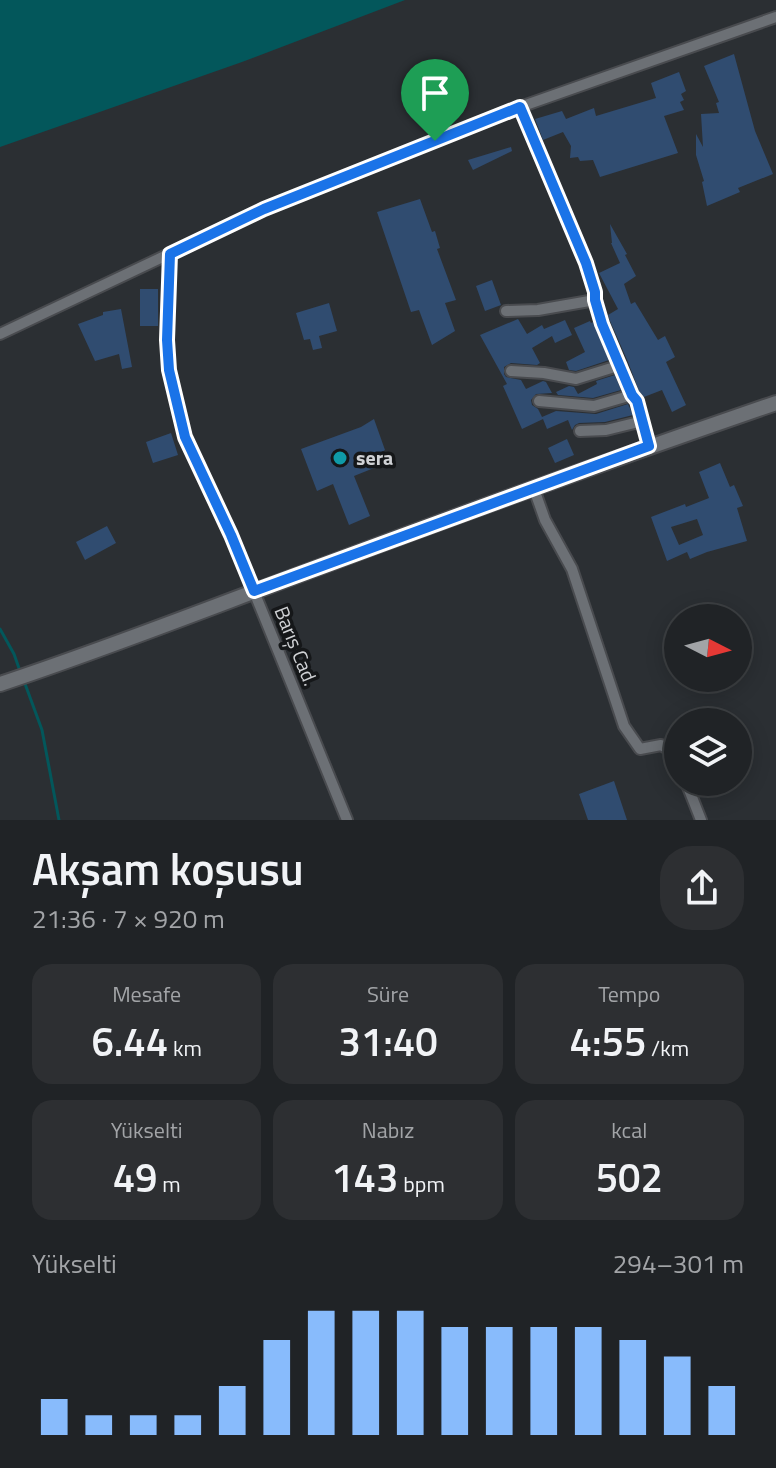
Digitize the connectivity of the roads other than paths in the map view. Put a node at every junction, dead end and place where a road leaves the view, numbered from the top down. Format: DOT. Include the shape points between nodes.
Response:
graph roads {
  1 [pos="776,17"];
  2 [pos="520,107"];
  3 [pos="170,254"];
  4 [pos="595,300"];
  5 [pos="506,311"];
  6 [pos="0,334"];
  7 [pos="621,365"];
  8 [pos="511,371"];
  9 [pos="632,395"];
  10 [pos="539,401"];
  11 [pos="776,403"];
  12 [pos="643,421"];
  13 [pos="580,431"];
  14 [pos="649,446"];
  15 [pos="534,489"];
  16 [pos="254,591"];
  17 [pos="0,684"];
  18 [pos="664,747"];
  19 [pos="692,796"];
  20 [pos="347,820"];
  21 [pos="701,820"];
  1 -- 2 [label="street"];
  2 -- 3 [label="street" via="264,209"];
  2 -- 4 [label="street" via="586,263"];
  3 -- 6 [label="street"];
  3 -- 16 [label="street, Barış Cad." via="169,370 185,437"];
  4 -- 5 [label="street"];
  4 -- 7 [label="street"];
  7 -- 8 [label="street" via="576,379"];
  7 -- 9 [label="street"];
  9 -- 10 [label="street" via="594,406"];
  9 -- 12 [label="street"];
  11 -- 14 [label="main road"];
  12 -- 13 [label="street"];
  12 -- 14 [label="street"];
  14 -- 15 [label="main road"];
  15 -- 16 [label="main road"];
  15 -- 18 [label="street" via="572,569 624,726 640,749"];
  16 -- 17 [label="main road"];
  16 -- 20 [label="street, Barış Cad."];
  19 -- 21 [label="street"];
}
